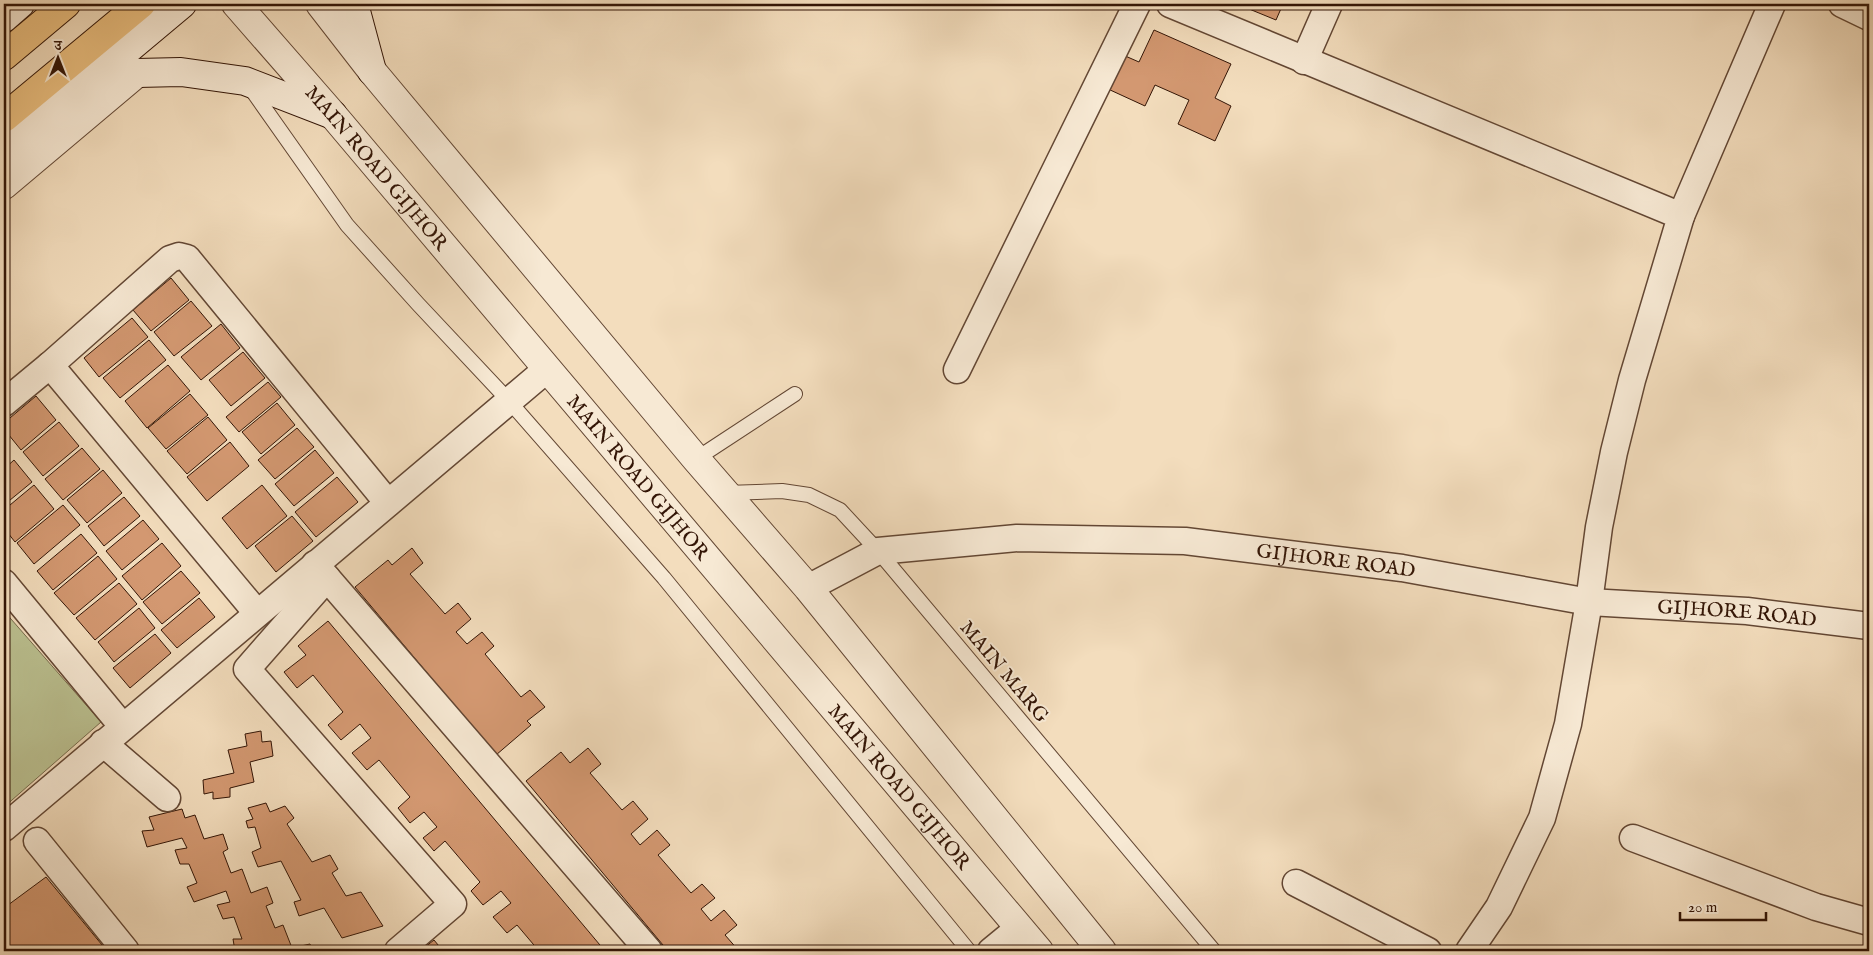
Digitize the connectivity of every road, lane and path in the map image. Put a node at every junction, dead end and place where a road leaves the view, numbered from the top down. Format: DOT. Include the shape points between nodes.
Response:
graph roads {
  1 [pos="66,4"];
  2 [pos="140,4"];
  3 [pos="182,4"];
  4 [pos="236,4"];
  5 [pos="320,4"];
  6 [pos="354,4"];
  7 [pos="1138,4"];
  8 [pos="1170,4"];
  9 [pos="1329,4"];
  10 [pos="1772,4"];
  11 [pos="1842,4"];
  12 [pos="1869,16"];
  13 [pos="4,56"];
  14 [pos="1304,61"];
  15 [pos="372,71"];
  16 [pos="137,73"];
  17 [pos="245,81"];
  18 [pos="80,89"];
  19 [pos="333,115"];
  20 [pos="4,118"];
  21 [pos="4,152"];
  22 [pos="4,185"];
  23 [pos="1681,216"];
  24 [pos="50,365"];
  25 [pos="548,369"];
  26 [pos="957,370"];
  27 [pos="795,394"];
  28 [pos="509,401"];
  29 [pos="4,403"];
  30 [pos="696,459"];
  31 [pos="725,493"];
  32 [pos="388,503"];
  33 [pos="878,551"];
  34 [pos="321,571"];
  35 [pos="4,583"];
  36 [pos="808,588"];
  37 [pos="1589,602"];
  38 [pos="258,614"];
  39 [pos="1869,626"];
  40 [pos="113,735"];
  41 [pos="167,798"];
  42 [pos="4,828"];
  43 [pos="1633,838"];
  44 [pos="37,841"];
  45 [pos="1296,883"];
  46 [pos="1869,922"];
  47 [pos="1019,928"];
  48 [pos="126,951"];
  49 [pos="398,951"];
  50 [pos="649,951"];
  51 [pos="969,951"];
  52 [pos="991,951"];
  53 [pos="1039,951"];
  54 [pos="1102,951"];
  55 [pos="1214,951"];
  56 [pos="1428,951"];
  57 [pos="1469,951"];
  1 -- 13 [label="main road"];
  2 -- 20 [label="main road"];
  3 -- 18 [label="street"];
  4 -- 19 [label="street, MAIN ROAD GIJHOR"];
  5 -- 15 [label="street"];
  6 -- 15 [label="street"];
  7 -- 26 [label="street"];
  8 -- 14 [label="street"];
  9 -- 14 [label="street"];
  10 -- 23 [label="street"];
  11 -- 12 [label="street"];
  14 -- 23 [label="street"];
  15 -- 30 [label="street"];
  16 -- 17 [label="street" via="182,72"];
  16 -- 18 [label="street"];
  16 -- 22 [label="street"];
  17 -- 19 [label="street"];
  17 -- 28 [label="lane" via="347,225"];
  18 -- 21 [label="street"];
  19 -- 25 [label="street, MAIN ROAD GIJHOR"];
  23 -- 37 [label="street" via="1614,452"];
  24 -- 29 [label="street"];
  24 -- 32 [label="street" via="170,259 178,256 187,258"];
  24 -- 38 [label="street"];
  25 -- 28 [label="street"];
  25 -- 47 [label="street, MAIN ROAD GIJHOR"];
  27 -- 30 [label="lane"];
  28 -- 32 [label="street"];
  28 -- 51 [label="lane" via="664,578"];
  30 -- 31 [label="street"];
  31 -- 33 [label="lane, MAIN MARG" via="782,491 809,495 840,510"];
  31 -- 36 [label="street"];
  32 -- 34 [label="street"];
  33 -- 36 [label="street, GIJHORE ROAD"];
  33 -- 37 [label="street, GIJHORE ROAD" via="1017,538 1185,541 1402,568"];
  33 -- 55 [label="lane, MAIN MARG"];
  34 -- 38 [label="street"];
  34 -- 49 [label="street" via="247,669 454,904"];
  34 -- 50 [label="street"];
  35 -- 40 [label="street"];
  36 -- 54 [label="street"];
  37 -- 39 [label="street, GIJHORE ROAD" via="1747,611"];
  37 -- 57 [label="street" via="1568,724 1542,818 1499,907"];
  38 -- 40 [label="street"];
  40 -- 41 [label="street"];
  40 -- 42 [label="street"];
  43 -- 46 [label="street" via="1816,907"];
  44 -- 48 [label="street"];
  45 -- 56 [label="street"];
  47 -- 52 [label="street"];
  47 -- 53 [label="street, MAIN ROAD GIJHOR"];
}
